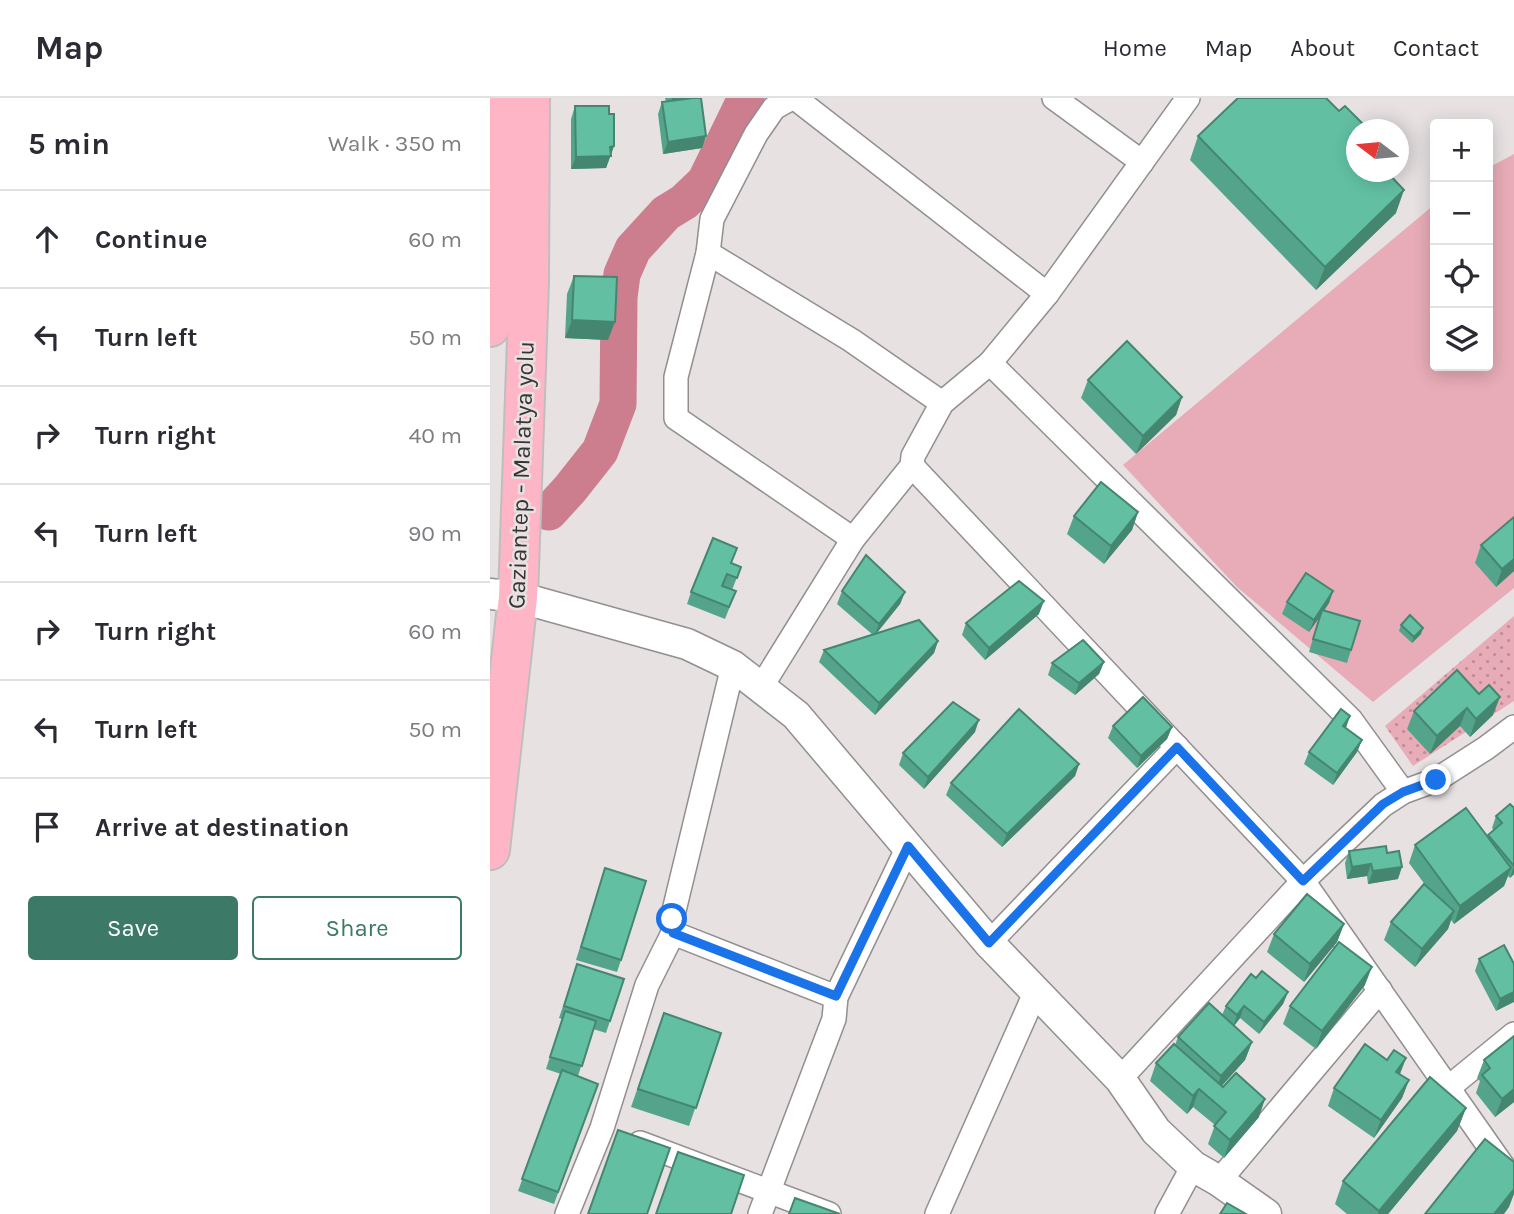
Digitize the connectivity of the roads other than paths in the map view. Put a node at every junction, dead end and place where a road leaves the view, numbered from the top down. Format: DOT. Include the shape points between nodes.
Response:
graph roads {
  1 [pos="505,98"];
  2 [pos="530,98"];
  3 [pos="793,98"];
  4 [pos="1054,98"];
  5 [pos="1188,98"];
  6 [pos="1142,162"];
  7 [pos="708,253"];
  8 [pos="1047,293"];
  9 [pos="490,327"];
  10 [pos="990,363"];
  11 [pos="942,403"];
  12 [pos="912,466"];
  13 [pos="853,539"];
  14 [pos="504,596"];
  15 [pos="733,666"];
  16 [pos="760,689"];
  17 [pos="1514,727"];
  18 [pos="1177,747"];
  19 [pos="1403,792"];
  20 [pos="908,846"];
  21 [pos="490,850"];
  22 [pos="1303,881"];
  23 [pos="673,933"];
  24 [pos="989,943"];
  25 [pos="1380,990"];
  26 [pos="1036,991"];
  27 [pos="836,996"];
  28 [pos="1514,1034"];
  29 [pos="1120,1079"];
  30 [pos="1448,1088"];
  31 [pos="601,1128"];
  32 [pos="1193,1166"];
  33 [pos="1219,1181"];
  34 [pos="1514,1182"];
  35 [pos="768,1191"];
  36 [pos="567,1214"];
  37 [pos="760,1214"];
  38 [pos="829,1214"];
  39 [pos="937,1214"];
  40 [pos="1167,1214"];
  41 [pos="1266,1214"];
  1 -- 9 [label="highway, Gaziantep - Malatya yolu"];
  2 -- 14 [label="highway, Gaziantep - Malatya yolu" via="528,281"];
  3 -- 7 [label="street" via="774,108 756,134 712,219"];
  3 -- 8 [label="street"];
  4 -- 6 [label="street"];
  5 -- 6 [label="street"];
  6 -- 8 [label="street"];
  7 -- 11 [label="street"];
  7 -- 13 [label="street" via="676,377 676,418"];
  8 -- 10 [label="street"];
  10 -- 11 [label="street"];
  10 -- 19 [label="street" via="1351,720"];
  11 -- 12 [label="street"];
  12 -- 13 [label="street"];
  12 -- 18 [label="street"];
  13 -- 16 [label="street"];
  14 -- 15 [label="street" via="687,644"];
  14 -- 21 [label="highway, Gaziantep - Malatya yolu"];
  15 -- 16 [label="street"];
  15 -- 23 [label="street" via="672,919"];
  16 -- 20 [label="street" via="796,715"];
  17 -- 19 [label="street" via="1436,780"];
  18 -- 22 [label="street"];
  18 -- 24 [label="street"];
  19 -- 22 [label="street" via="1383,804"];
  20 -- 24 [label="street"];
  20 -- 27 [label="street"];
  22 -- 25 [label="street"];
  22 -- 29 [label="street"];
  23 -- 27 [label="street"];
  23 -- 31 [label="street" via="647,985"];
  24 -- 26 [label="street"];
  25 -- 30 [label="street"];
  25 -- 33 [label="street"];
  26 -- 29 [label="street"];
  26 -- 39 [label="street"];
  27 -- 35 [label="street" via="834,1019"];
  28 -- 30 [label="street"];
  29 -- 32 [label="street" via="1156,1131"];
  30 -- 34 [label="street"];
  31 -- 35 [label="street"];
  31 -- 36 [label="street"];
  32 -- 33 [label="street"];
  32 -- 40 [label="street"];
  33 -- 41 [label="street"];
  35 -- 37 [label="street"];
  35 -- 38 [label="street"];
}
